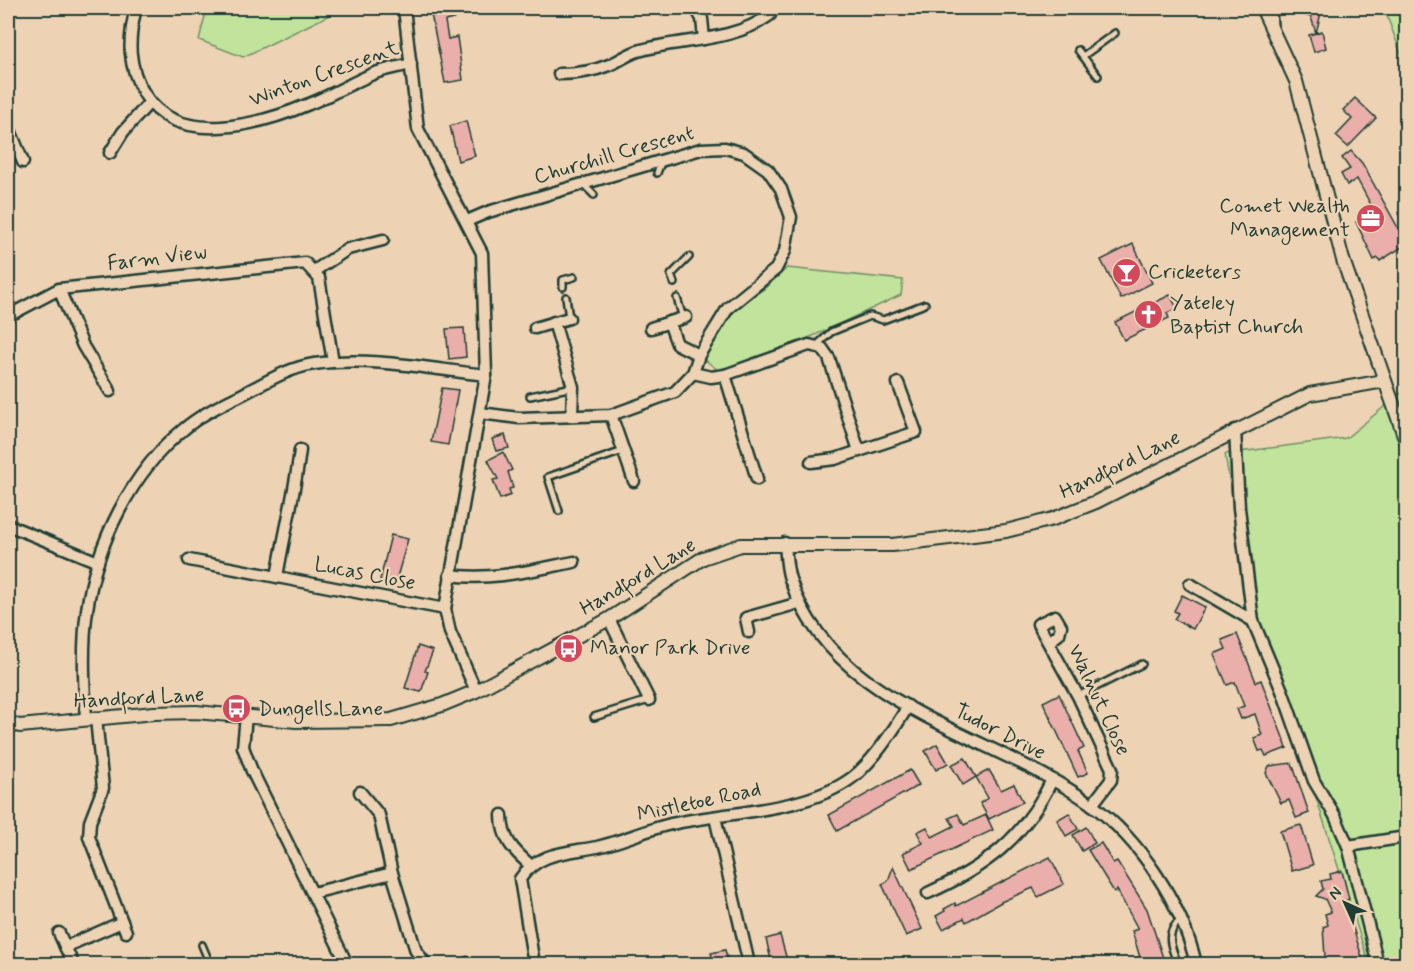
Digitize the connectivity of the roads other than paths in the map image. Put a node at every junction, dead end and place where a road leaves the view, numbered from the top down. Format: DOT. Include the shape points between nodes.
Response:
graph roads {
  1 [pos="136,8"];
  2 [pos="404,8"];
  3 [pos="696,8"];
  4 [pos="1262,8"];
  5 [pos="1273,8"];
  6 [pos="770,15"];
  7 [pos="1274,30"];
  8 [pos="1115,33"];
  9 [pos="704,39"];
  10 [pos="1078,50"];
  11 [pos="1083,56"];
  12 [pos="411,64"];
  13 [pos="559,74"];
  14 [pos="1098,76"];
  15 [pos="149,102"];
  16 [pos="8,125"];
  17 [pos="110,153"];
  18 [pos="662,160"];
  19 [pos="23,162"];
  20 [pos="657,172"];
  21 [pos="582,183"];
  22 [pos="594,195"];
  23 [pos="467,221"];
  24 [pos="383,240"];
  25 [pos="689,256"];
  26 [pos="314,271"];
  27 [pos="574,277"];
  28 [pos="674,283"];
  29 [pos="563,287"];
  30 [pos="60,289"];
  31 [pos="566,297"];
  32 [pos="677,298"];
  33 [pos="925,304"];
  34 [pos="8,316"];
  35 [pos="684,317"];
  36 [pos="569,318"];
  37 [pos="554,322"];
  38 [pos="669,322"];
  39 [pos="535,328"];
  40 [pos="651,328"];
  41 [pos="816,346"];
  42 [pos="699,355"];
  43 [pos="333,362"];
  44 [pos="693,373"];
  45 [pos="486,375"];
  46 [pos="726,375"];
  47 [pos="1384,381"];
  48 [pos="898,383"];
  49 [pos="573,387"];
  50 [pos="110,391"];
  51 [pos="530,396"];
  52 [pos="480,413"];
  53 [pos="572,415"];
  54 [pos="611,415"];
  55 [pos="1235,430"];
  56 [pos="1407,441"];
  57 [pos="300,450"];
  58 [pos="623,451"];
  59 [pos="859,451"];
  60 [pos="811,462"];
  61 [pos="757,479"];
  62 [pos="634,481"];
  63 [pos="559,511"];
  64 [pos="8,525"];
  65 [pos="785,543"];
  66 [pos="189,560"];
  67 [pos="98,562"];
  68 [pos="574,562"];
  69 [pos="450,575"];
  70 [pos="277,577"];
  71 [pos="1190,584"];
  72 [pos="799,603"];
  73 [pos="445,609"];
  74 [pos="609,619"];
  75 [pos="1253,621"];
  76 [pos="749,632"];
  77 [pos="1050,641"];
  78 [pos="1142,664"];
  79 [pos="476,691"];
  80 [pos="1078,696"];
  81 [pos="649,700"];
  82 [pos="908,706"];
  83 [pos="246,716"];
  84 [pos="594,717"];
  85 [pos="91,719"];
  86 [pos="8,723"];
  87 [pos="1052,780"];
  88 [pos="360,792"];
  89 [pos="1092,805"];
  90 [pos="502,815"];
  91 [pos="715,817"];
  92 [pos="1407,837"];
  93 [pos="1348,846"];
  94 [pos="530,865"];
  95 [pos="392,873"];
  96 [pos="313,893"];
  97 [pos="928,893"];
  98 [pos="1181,920"];
  99 [pos="59,933"];
  100 [pos="202,945"];
  101 [pos="65,947"];
  102 [pos="73,964"];
  103 [pos="210,964"];
  104 [pos="347,964"];
  105 [pos="426,964"];
  106 [pos="534,964"];
  107 [pos="749,964"];
  108 [pos="1178,964"];
  109 [pos="1196,964"];
  110 [pos="1378,964"];
  1 -- 15 [label="street, Winton Crescent" via="130,32 130,59 137,83"];
  2 -- 12 [label="street"];
  3 -- 9 [label="street" via="702,19"];
  4 -- 7 [label="street"];
  5 -- 7 [label="lane"];
  6 -- 9 [label="street" via="733,34"];
  7 -- 47 [label="street" via="1296,81 1343,260"];
  8 -- 11 [label="lane"];
  9 -- 13 [label="street" via="637,51 582,74"];
  10 -- 11 [label="lane"];
  11 -- 14 [label="lane"];
  12 -- 15 [label="street, Winton Crescent" via="376,73 298,108 233,125 199,128 170,119"];
  12 -- 23 [label="street" via="418,129"];
  15 -- 17 [label="street"];
  16 -- 19 [label="street"];
  18 -- 20 [label="lane"];
  18 -- 21 [label="street, Churchill Crescent"];
  18 -- 42 [label="street, Churchill Crescent" via="701,149 724,148 744,153 768,170 781,189 791,217 785,251 776,269 728,308"];
  21 -- 22 [label="lane"];
  21 -- 23 [label="street, Churchill Crescent"];
  23 -- 45 [label="street" via="482,253"];
  24 -- 26 [label="street" via="348,249"];
  25 -- 28 [label="lane" via="671,275"];
  26 -- 30 [label="street, Farm View" via="305,263"];
  26 -- 43 [label="street" via="319,278"];
  27 -- 29 [label="lane" via="563,280"];
  30 -- 34 [label="street, Farm View"];
  30 -- 50 [label="street" via="83,345"];
  31 -- 36 [label="lane"];
  32 -- 35 [label="lane"];
  33 -- 41 [label="lane" via="883,320 870,316 831,332"];
  35 -- 38 [label="street"];
  36 -- 37 [label="street"];
  37 -- 39 [label="street"];
  37 -- 49 [label="street"];
  38 -- 40 [label="street"];
  38 -- 42 [label="street" via="677,344"];
  41 -- 46 [label="street" via="809,345"];
  41 -- 59 [label="street" via="829,358"];
  42 -- 44 [label="street, Churchill Crescent"];
  43 -- 45 [label="street"];
  43 -- 67 [label="street" via="290,370 218,406 184,429 132,489 113,522"];
  44 -- 46 [label="street"];
  44 -- 54 [label="street, Churchill Crescent" via="675,392"];
  45 -- 52 [label="street"];
  46 -- 61 [label="street"];
  47 -- 55 [label="street, Handford Lane" via="1310,394"];
  47 -- 56 [label="street"];
  48 -- 59 [label="street" via="916,432"];
  49 -- 51 [label="lane"];
  49 -- 53 [label="street"];
  52 -- 53 [label="street, Churchill Crescent" via="519,418"];
  52 -- 69 [label="street"];
  53 -- 54 [label="street, Churchill Crescent"];
  54 -- 58 [label="street"];
  55 -- 65 [label="street, Handford Lane" via="1096,502 1053,519 1005,531 892,545"];
  55 -- 75 [label="street" via="1239,508"];
  57 -- 70 [label="street" via="294,503 287,518"];
  58 -- 62 [label="street"];
  58 -- 63 [label="lane" via="548,477"];
  59 -- 60 [label="street"];
  64 -- 67 [label="street"];
  65 -- 72 [label="street, Tudor Drive" via="789,576"];
  65 -- 74 [label="street, Handford Lane" via="741,545 703,558"];
  66 -- 70 [label="street, Lucas Close"];
  67 -- 85 [label="street" via="87,610"];
  68 -- 69 [label="street" via="523,573 469,578"];
  69 -- 73 [label="street"];
  70 -- 73 [label="street, Lucas Close"];
  71 -- 75 [label="street"];
  72 -- 76 [label="street" via="746,618"];
  72 -- 82 [label="street, Tudor Drive" via="832,649 858,675"];
  73 -- 79 [label="street" via="450,632"];
  74 -- 79 [label="street, Handford Lane"];
  74 -- 81 [label="street"];
  75 -- 93 [label="street" via="1314,781"];
  77 -- 80 [label="street, Walnut Close"];
  78 -- 80 [label="lane"];
  79 -- 83 [label="street, Handford Lane" via="392,720 296,721"];
  80 -- 89 [label="street, Walnut Close" via="1112,769 1112,780"];
  81 -- 84 [label="lane"];
  82 -- 87 [label="street, Tudor Drive"];
  82 -- 91 [label="street, Mistletoe Road" via="880,750 857,774 791,804"];
  83 -- 85 [label="street, Handford Lane" via="196,712"];
  83 -- 96 [label="street" via="246,755"];
  85 -- 86 [label="street, Handford Lane" via="20,726"];
  85 -- 101 [label="street" via="103,788 90,822 89,837 124,927"];
  87 -- 89 [label="street, Tudor Drive"];
  87 -- 97 [label="street" via="1037,811 994,856"];
  88 -- 95 [label="street" via="379,815"];
  89 -- 98 [label="street, Tudor Drive" via="1126,838 1160,880"];
  90 -- 94 [label="street" via="502,828 510,847"];
  91 -- 94 [label="street, Mistletoe Road" via="667,825"];
  91 -- 107 [label="street"];
  92 -- 93 [label="street"];
  93 -- 110 [label="street"];
  94 -- 106 [label="street" via="520,879"];
  95 -- 96 [label="street"];
  95 -- 105 [label="street" via="416,951"];
  96 -- 104 [label="street"];
  98 -- 108 [label="lane" via="1174,925 1170,937"];
  98 -- 109 [label="street, Tudor Drive"];
  99 -- 101 [label="street"];
  100 -- 103 [label="lane"];
  101 -- 102 [label="street"];
}
